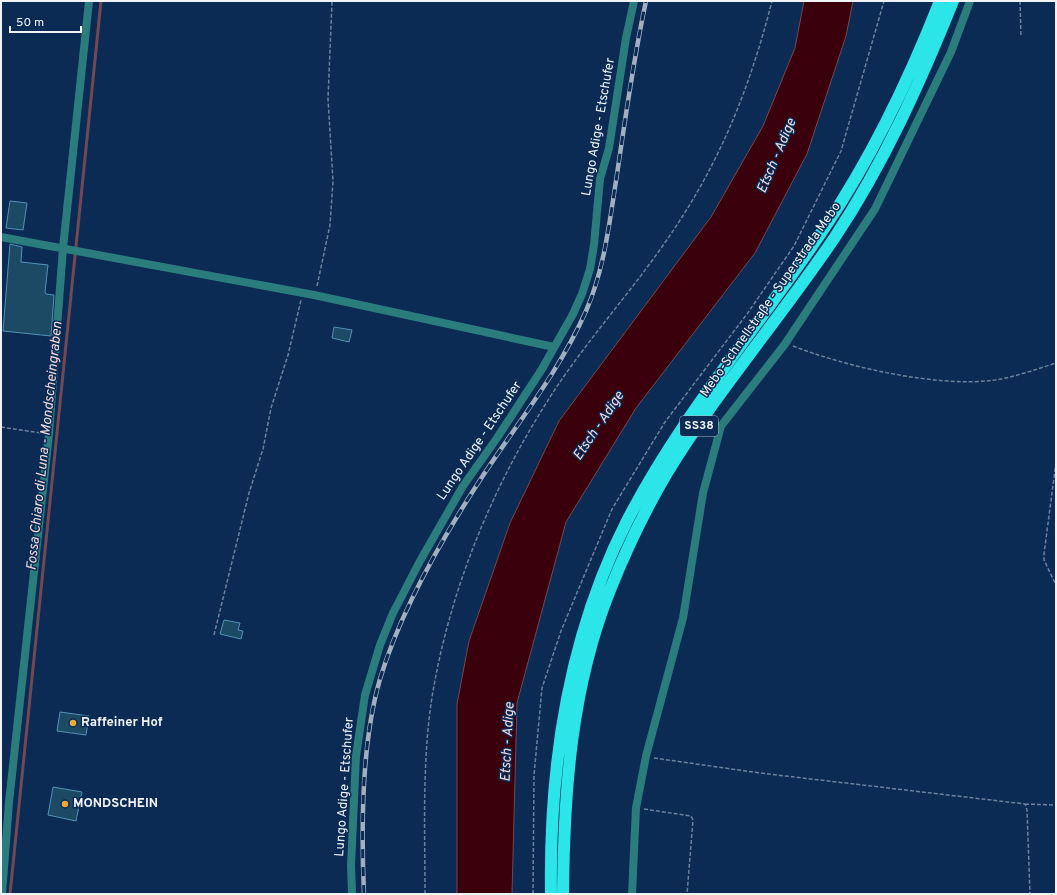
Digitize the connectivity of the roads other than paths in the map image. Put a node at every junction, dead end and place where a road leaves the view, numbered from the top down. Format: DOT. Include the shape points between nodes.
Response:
graph roads {
  1 [pos="89,1"];
  2 [pos="634,1"];
  3 [pos="940,1"];
  4 [pos="954,1"];
  5 [pos="970,1"];
  6 [pos="1,237"];
  7 [pos="63,248"];
  8 [pos="554,347"];
  9 [pos="2,894"];
  10 [pos="352,894"];
  11 [pos="551,894"];
  12 [pos="563,894"];
  13 [pos="632,894"];
  1 -- 7 [label="street"];
  2 -- 8 [label="street, Lungo Adige - Etschufer" via="609,148 600,179 597,199 598,224 590,269 573,314"];
  3 -- 11 [label="highway, Mebo-Schnellstraße - Superstrada Mebo / SS38" via="922,48 893,109 852,184 799,265 682,428 645,488 613,551 583,631 564,707 552,814"];
  4 -- 12 [label="highway, Mebo-Schnellstraße - Superstrada Mebo / SS38" via="905,115 862,194 811,272 668,472 626,553 593,639 579,697 566,786"];
  5 -- 13 [label="street" via="951,52 876,209 785,344 721,426 703,493 683,618 646,756 636,808"];
  6 -- 7 [label="street"];
  7 -- 8 [label="street" via="314,295"];
  7 -- 9 [label="street" via="49,434 9,804"];
  8 -- 10 [label="street, Lungo Adige - Etschufer" via="463,486 409,581 380,645 365,695 356,756 351,858"];
}
